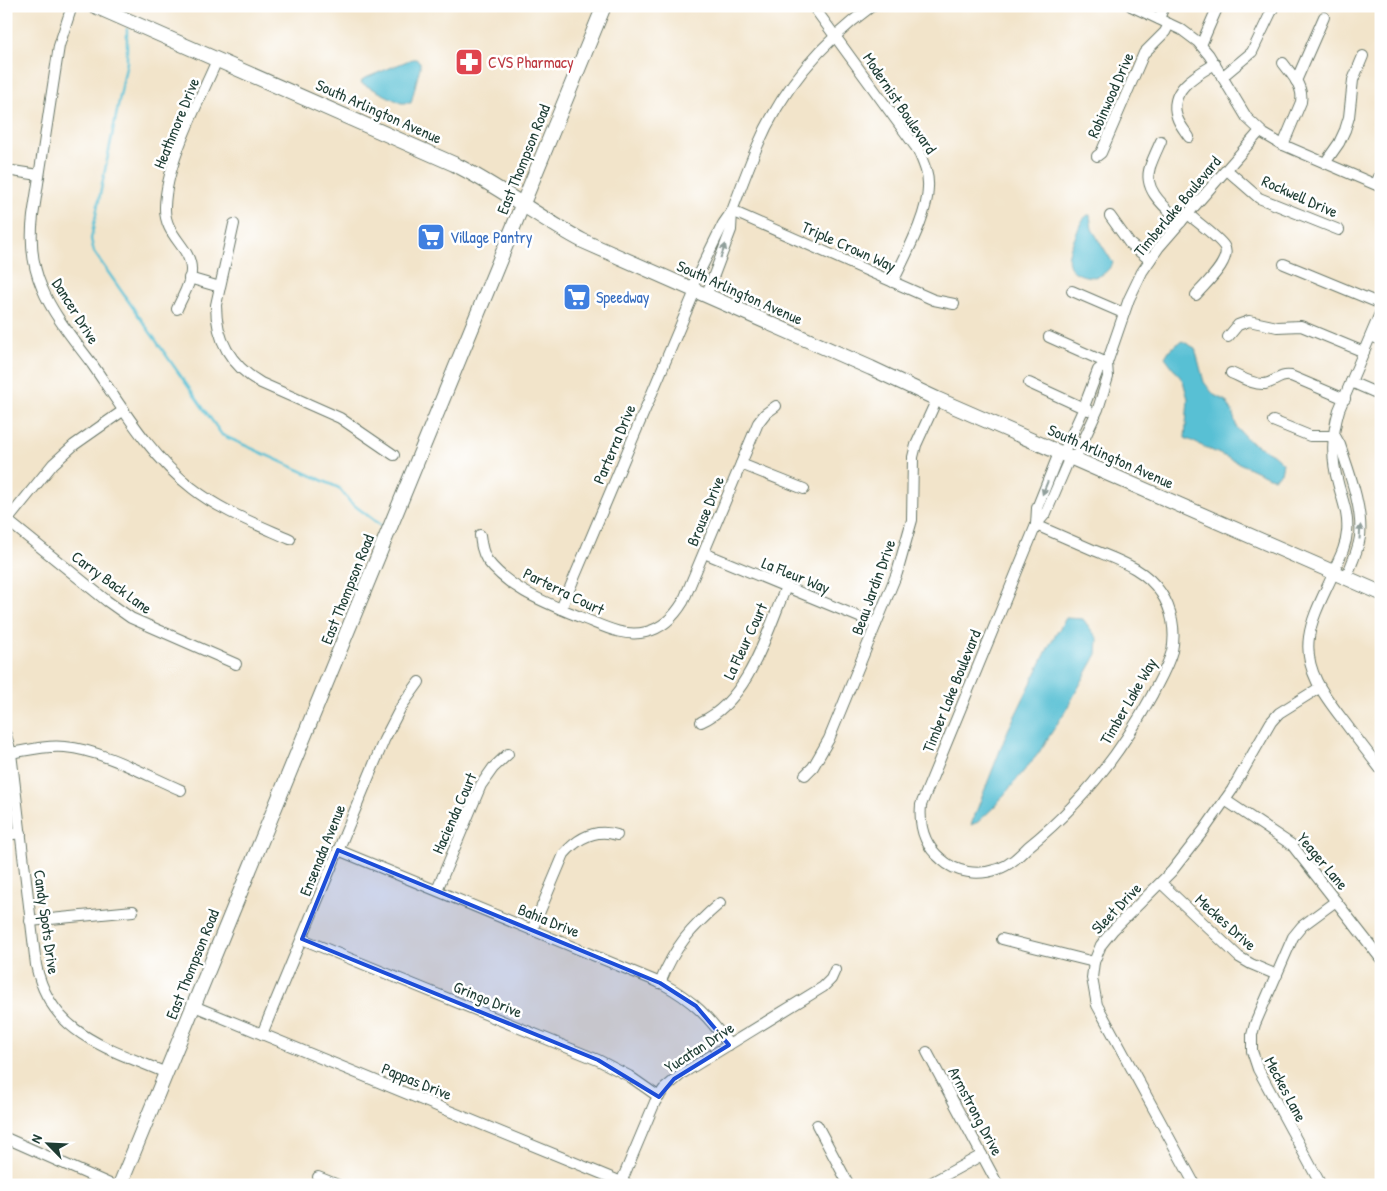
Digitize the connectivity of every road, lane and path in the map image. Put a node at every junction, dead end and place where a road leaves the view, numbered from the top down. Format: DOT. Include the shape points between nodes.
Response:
graph roads {
  1 [pos="72,6"];
  2 [pos="95,6"];
  3 [pos="604,6"];
  4 [pos="813,6"];
  5 [pos="872,6"];
  6 [pos="1131,6"];
  7 [pos="1164,6"];
  8 [pos="1218,6"];
  9 [pos="1274,6"];
  10 [pos="1324,17"];
  11 [pos="1159,19"];
  12 [pos="1169,24"];
  13 [pos="836,35"];
  14 [pos="1201,45"];
  15 [pos="1364,56"];
  16 [pos="217,60"];
  17 [pos="1283,63"];
  18 [pos="1215,64"];
  19 [pos="1222,77"];
  20 [pos="1296,81"];
  21 [pos="1260,131"];
  22 [pos="1189,137"];
  23 [pos="1161,142"];
  24 [pos="1283,145"];
  25 [pos="1097,156"];
  26 [pos="1325,163"];
  27 [pos="6,170"];
  28 [pos="1226,170"];
  29 [pos="1381,172"];
  30 [pos="39,175"];
  31 [pos="1378,186"];
  32 [pos="523,206"];
  33 [pos="732,211"];
  34 [pos="1110,216"];
  35 [pos="1185,218"];
  36 [pos="234,224"];
  37 [pos="1339,230"];
  38 [pos="1150,260"];
  39 [pos="1284,264"];
  40 [pos="189,278"];
  41 [pos="894,282"];
  42 [pos="220,287"];
  43 [pos="1072,291"];
  44 [pos="697,292"];
  45 [pos="1196,294"];
  46 [pos="954,304"];
  47 [pos="1381,304"];
  48 [pos="177,308"];
  49 [pos="1381,311"];
  50 [pos="1124,313"];
  51 [pos="1371,336"];
  52 [pos="1228,337"];
  53 [pos="1049,338"];
  54 [pos="1381,340"];
  55 [pos="1364,352"];
  56 [pos="1107,363"];
  57 [pos="1231,373"];
  58 [pos="1351,382"];
  59 [pos="1029,383"];
  60 [pos="1381,395"];
  61 [pos="937,399"];
  62 [pos="1345,399"];
  63 [pos="776,406"];
  64 [pos="1084,408"];
  65 [pos="124,410"];
  66 [pos="1096,413"];
  67 [pos="1273,421"];
  68 [pos="1335,437"];
  69 [pos="394,455"];
  70 [pos="1067,456"];
  71 [pos="741,464"];
  72 [pos="804,489"];
  73 [pos="7,521"];
  74 [pos="1036,525"];
  75 [pos="480,534"];
  76 [pos="290,539"];
  77 [pos="704,553"];
  78 [pos="1338,574"];
  79 [pos="786,587"];
  80 [pos="1381,593"];
  81 [pos="561,609"];
  82 [pos="876,624"];
  83 [pos="661,626"];
  84 [pos="236,664"];
  85 [pos="419,682"];
  86 [pos="1319,688"];
  87 [pos="701,722"];
  88 [pos="6,735"];
  89 [pos="11,753"];
  90 [pos="508,754"];
  91 [pos="1381,770"];
  92 [pos="805,776"];
  93 [pos="181,790"];
  94 [pos="1225,800"];
  95 [pos="20,833"];
  96 [pos="617,834"];
  97 [pos="6,835"];
  98 [pos="338,850"];
  99 [pos="947,864"];
  100 [pos="1161,883"];
  101 [pos="437,890"];
  102 [pos="1336,900"];
  103 [pos="720,904"];
  104 [pos="133,911"];
  105 [pos="30,921"];
  106 [pos="532,930"];
  107 [pos="302,938"];
  108 [pos="1002,939"];
  109 [pos="1381,959"];
  110 [pos="1094,962"];
  111 [pos="835,970"];
  112 [pos="1277,975"];
  113 [pos="660,983"];
  114 [pos="194,1006"];
  115 [pos="262,1034"];
  116 [pos="729,1045"];
  117 [pos="927,1052"];
  118 [pos="166,1073"];
  119 [pos="659,1097"];
  120 [pos="817,1125"];
  121 [pos="6,1138"];
  122 [pos="982,1154"];
  123 [pos="318,1177"];
  124 [pos="623,1184"];
  125 [pos="112,1185"];
  126 [pos="120,1185"];
  127 [pos="338,1185"];
  128 [pos="848,1185"];
  129 [pos="927,1185"];
  130 [pos="998,1185"];
  131 [pos="1195,1185"];
  132 [pos="1321,1185"];
  1 -- 30 [label="street, Dancer Drive" via="59,46"];
  2 -- 16 [label="main road, South Arlington Avenue"];
  3 -- 32 [label="main road, East Thompson Road"];
  4 -- 13 [label="street, Modernist Boulevard"];
  5 -- 13 [label="street"];
  6 -- 11 [label="street"];
  7 -- 11 [label="street"];
  8 -- 14 [label="street"];
  9 -- 19 [label="street" via="1252,52"];
  10 -- 20 [label="street"];
  11 -- 12 [label="street"];
  12 -- 14 [label="street" via="1186,32"];
  12 -- 25 [label="street, Robinwood Drive" via="1144,53"];
  13 -- 33 [label="street" via="800,73 779,105 757,146"];
  13 -- 41 [label="street, Modernist Boulevard" via="918,150 925,167 928,187 925,208"];
  14 -- 18 [label="street"];
  15 -- 26 [label="street" via="1353,80 1345,130"];
  16 -- 32 [label="main road, South Arlington Avenue" via="454,164"];
  16 -- 40 [label="street, Heathmore Drive" via="176,155 165,206 169,229 188,257 192,270"];
  17 -- 20 [label="street"];
  18 -- 19 [label="street"];
  18 -- 22 [label="street" via="1185,83 1178,96 1176,115"];
  19 -- 21 [label="street" via="1247,118"];
  20 -- 24 [label="street" via="1301,90 1301,102"];
  21 -- 24 [label="street"];
  21 -- 28 [label="street, Timberlake Boulevard"];
  23 -- 35 [label="street" via="1149,168 1148,182 1162,204"];
  24 -- 26 [label="street"];
  26 -- 31 [label="street"];
  27 -- 30 [label="street"];
  28 -- 35 [label="street, Timberlake Boulevard"];
  28 -- 37 [label="street, Rockwell Drive" via="1259,198"];
  29 -- 31 [label="street"];
  30 -- 65 [label="street, Dancer Drive" via="32,236 38,278 55,313"];
  32 -- 44 [label="main road, South Arlington Avenue" via="572,235"];
  32 -- 114 [label="main road, East Thompson Road"];
  33 -- 41 [label="street, Triple Crown Way"];
  33 -- 44 [label="street" via="723,224"];
  44 -- 33 [label="street, one-way" via="731,230"];
  34 -- 38 [label="street" via="1130,244"];
  35 -- 38 [label="street, Timberlake Boulevard"];
  35 -- 45 [label="street" via="1225,246 1226,252 1222,264"];
  36 -- 42 [label="street"];
  38 -- 50 [label="street, Timberlake Boulevard"];
  39 -- 47 [label="street"];
  40 -- 42 [label="street"];
  40 -- 48 [label="street, Heathmore Drive"];
  41 -- 46 [label="street, Triple Crown Way" via="934,300"];
  42 -- 69 [label="street" via="216,305 217,325 223,344 239,367 261,383 340,418"];
  43 -- 50 [label="street"];
  44 -- 61 [label="main road, South Arlington Avenue"];
  44 -- 81 [label="street, Parterra Drive"];
  49 -- 51 [label="street"];
  50 -- 56 [label="street, Timberlake Boulevard"];
  51 -- 54 [label="street"];
  51 -- 55 [label="street"];
  52 -- 55 [label="street" via="1238,325 1249,321 1277,327 1301,326"];
  53 -- 56 [label="street"];
  55 -- 58 [label="street"];
  56 -- 64 [label="street, Timber Lake Boulevard" via="1098,370"];
  56 -- 66 [label="street, Timber Lake Boulevard" via="1108,377"];
  57 -- 62 [label="street" via="1260,384 1288,375"];
  58 -- 60 [label="street"];
  58 -- 62 [label="street"];
  59 -- 64 [label="street"];
  61 -- 70 [label="main road, South Arlington Avenue"];
  61 -- 82 [label="street, Beau Jardin Drive" via="914,451 911,524 897,573"];
  62 -- 68 [label="street" via="1337,418"];
  63 -- 71 [label="street, Brouse Drive" via="758,423"];
  64 -- 66 [label="street"];
  64 -- 70 [label="street, Timber Lake Boulevard"];
  65 -- 73 [label="street" via="74,445"];
  65 -- 76 [label="street, Dancer Drive" via="163,462 191,488 224,509"];
  66 -- 70 [label="street, Timber Lake Boulevard"];
  67 -- 68 [label="street" via="1310,436"];
  68 -- 78 [label="street" via="1334,463 1347,524"];
  70 -- 74 [label="street, Timber Lake Boulevard" via="1037,508"];
  70 -- 78 [label="main road, South Arlington Avenue"];
  71 -- 72 [label="street"];
  71 -- 77 [label="street, Brouse Drive"];
  73 -- 84 [label="street, Carry Back Lane" via="131,618"];
  74 -- 99 [label="street, Timber Lake Boulevard" via="921,805 924,835 934,852"];
  74 -- 99 [label="street, Timber Lake Way" via="1128,565 1148,578 1161,592 1169,610 1173,629 1172,649 1159,682 1121,746 1082,795 1048,830 996,870 978,873"];
  75 -- 81 [label="street, Parterra Court" via="484,554 498,571 530,595"];
  77 -- 79 [label="street, La Fleur Way"];
  77 -- 83 [label="street, Brouse Drive" via="680,608"];
  78 -- 80 [label="main road, South Arlington Avenue"];
  78 -- 86 [label="street" via="1315,615 1309,638 1310,662"];
  79 -- 82 [label="street, La Fleur Way"];
  79 -- 87 [label="street, La Fleur Court" via="748,677 726,704"];
  81 -- 83 [label="street, Parterra Court" via="618,632 646,632"];
  82 -- 92 [label="street, Beau Jardin Drive" via="826,746"];
  85 -- 98 [label="street, Ensenada Avenue" via="390,727"];
  86 -- 91 [label="street"];
  86 -- 94 [label="street, Sleet Drive" via="1277,714"];
  88 -- 89 [label="street, Candy Spots Drive"];
  89 -- 93 [label="street" via="53,746 84,750"];
  89 -- 95 [label="street, Candy Spots Drive"];
  90 -- 101 [label="street, Hacienda Court" via="482,783"];
  94 -- 100 [label="street, Sleet Drive"];
  94 -- 102 [label="street, Yeager Lane" via="1291,843"];
  95 -- 97 [label="street"];
  95 -- 105 [label="street, Candy Spots Drive"];
  96 -- 106 [label="street" via="601,832 589,835 569,848"];
  98 -- 101 [label="street, Bahia Drive"];
  98 -- 107 [label="street, Ensenada Avenue"];
  100 -- 110 [label="street, Sleet Drive" via="1105,938"];
  100 -- 112 [label="street, Meckes Drive" via="1239,957"];
  101 -- 106 [label="street, Bahia Drive"];
  102 -- 109 [label="street, Yeager Lane"];
  102 -- 112 [label="street, Meckes Lane" via="1293,937"];
  103 -- 113 [label="street" via="680,943"];
  104 -- 105 [label="street"];
  105 -- 118 [label="street, Candy Spots Drive" via="38,977 60,1017 84,1036"];
  106 -- 113 [label="street, Bahia Drive"];
  107 -- 115 [label="street, Ensenada Avenue"];
  107 -- 119 [label="street, Gringo Drive" via="608,1065"];
  108 -- 110 [label="street"];
  110 -- 131 [label="street, Sleet Drive" via="1092,986 1099,1008"];
  111 -- 116 [label="street, Yucatan Drive" via="823,987"];
  112 -- 132 [label="street, Meckes Lane" via="1255,1024 1251,1043 1253,1058"];
  113 -- 116 [label="street, Bahia Drive" via="702,1011"];
  114 -- 115 [label="street, Pappas Drive"];
  114 -- 118 [label="main road, East Thompson Road"];
  115 -- 124 [label="street, Pappas Drive"];
  116 -- 119 [label="street, Yucatan Drive" via="674,1079"];
  117 -- 122 [label="street, Armstrong Drive"];
  118 -- 126 [label="main road, East Thompson Road"];
  119 -- 124 [label="street, Yucatan Drive"];
  120 -- 128 [label="street"];
  121 -- 125 [label="street"];
  122 -- 129 [label="street"];
  122 -- 130 [label="street, Armstrong Drive"];
  123 -- 127 [label="street"];
}
